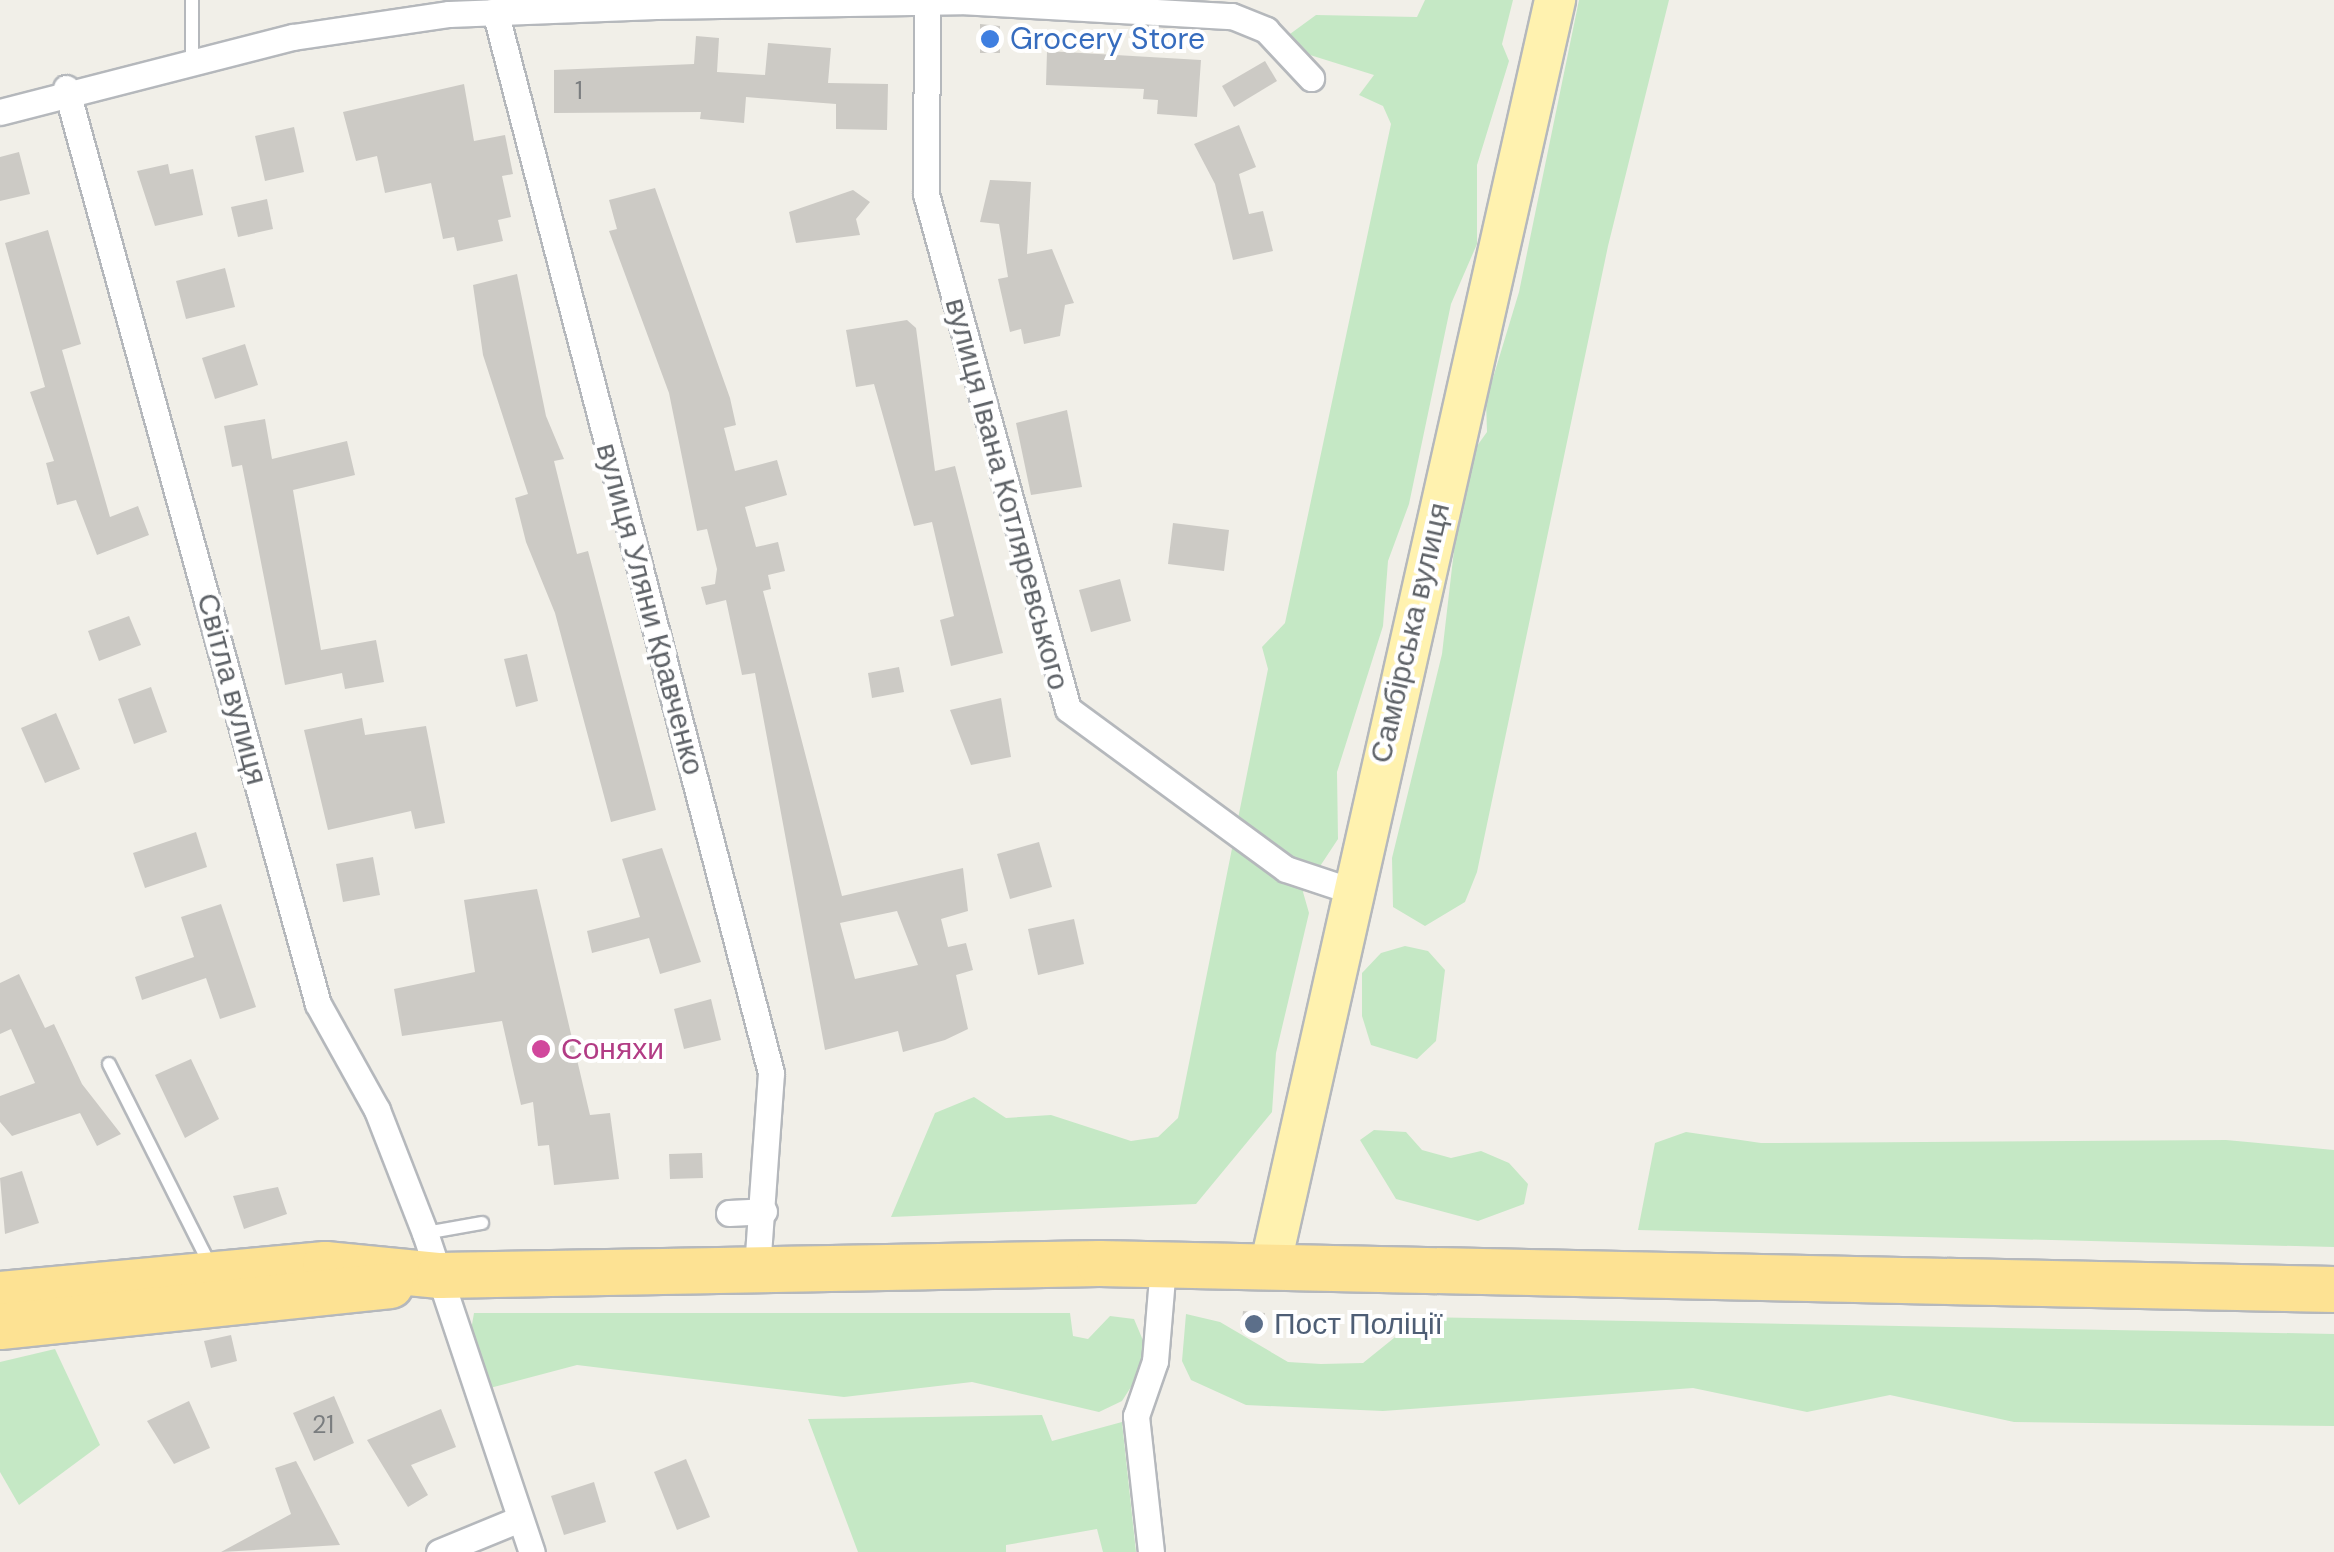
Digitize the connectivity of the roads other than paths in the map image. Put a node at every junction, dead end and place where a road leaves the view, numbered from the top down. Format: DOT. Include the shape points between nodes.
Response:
graph roads {
  1 [pos="192,0"];
  2 [pos="960,0"];
  3 [pos="1556,0"];
  4 [pos="927,1"];
  5 [pos="1073,2"];
  6 [pos="656,3"];
  7 [pos="449,7"];
  8 [pos="495,11"];
  9 [pos="192,60"];
  10 [pos="1311,78"];
  11 [pos="66,88"];
  12 [pos="0,112"];
  13 [pos="1352,891"];
  14 [pos="109,1064"];
  15 [pos="764,1210"];
  16 [pos="729,1213"];
  17 [pos="482,1223"];
  18 [pos="432,1254"];
  19 [pos="1163,1265"];
  20 [pos="756,1267"];
  21 [pos="1270,1267"];
  22 [pos="215,1274"];
  23 [pos="2334,1289"];
  24 [pos="0,1294"];
  25 [pos="0,1326"];
  26 [pos="517,1520"];
  27 [pos="440,1552"];
  28 [pos="532,1552"];
  29 [pos="1150,1552"];
  1 -- 9 [label="lane"];
  2 -- 4 [label="street"];
  2 -- 5 [label="street"];
  3 -- 13 [label="main road, Самбірська вулиця"];
  4 -- 6 [label="street"];
  4 -- 13 [label="street, вулиця Івана Котляревського" via="926,194 1062,696 1088,725 1286,869"];
  5 -- 10 [label="street" via="1252,21"];
  6 -- 8 [label="street"];
  7 -- 8 [label="street"];
  7 -- 9 [label="street"];
  8 -- 15 [label="street, вулиця Уляни Кравченко" via="771,1073"];
  9 -- 11 [label="street"];
  11 -- 12 [label="street"];
  11 -- 18 [label="street, Світла вулиця" via="318,1004 377,1110"];
  13 -- 21 [label="main road, Самбірська вулиця"];
  14 -- 22 [label="lane"];
  15 -- 16 [label="street"];
  15 -- 20 [label="street, вулиця Уляни Кравченко"];
  17 -- 18 [label="lane"];
  18 -- 20 [label="highway"];
  18 -- 22 [label="highway"];
  18 -- 25 [label="highway" via="327,1298"];
  18 -- 26 [label="street, Світла вулиця"];
  19 -- 20 [label="highway"];
  19 -- 21 [label="highway"];
  19 -- 29 [label="street" via="1156,1361 1136,1416"];
  21 -- 23 [label="highway"];
  22 -- 24 [label="highway"];
  26 -- 27 [label="street"];
  26 -- 28 [label="street, Світла вулиця"];
}
